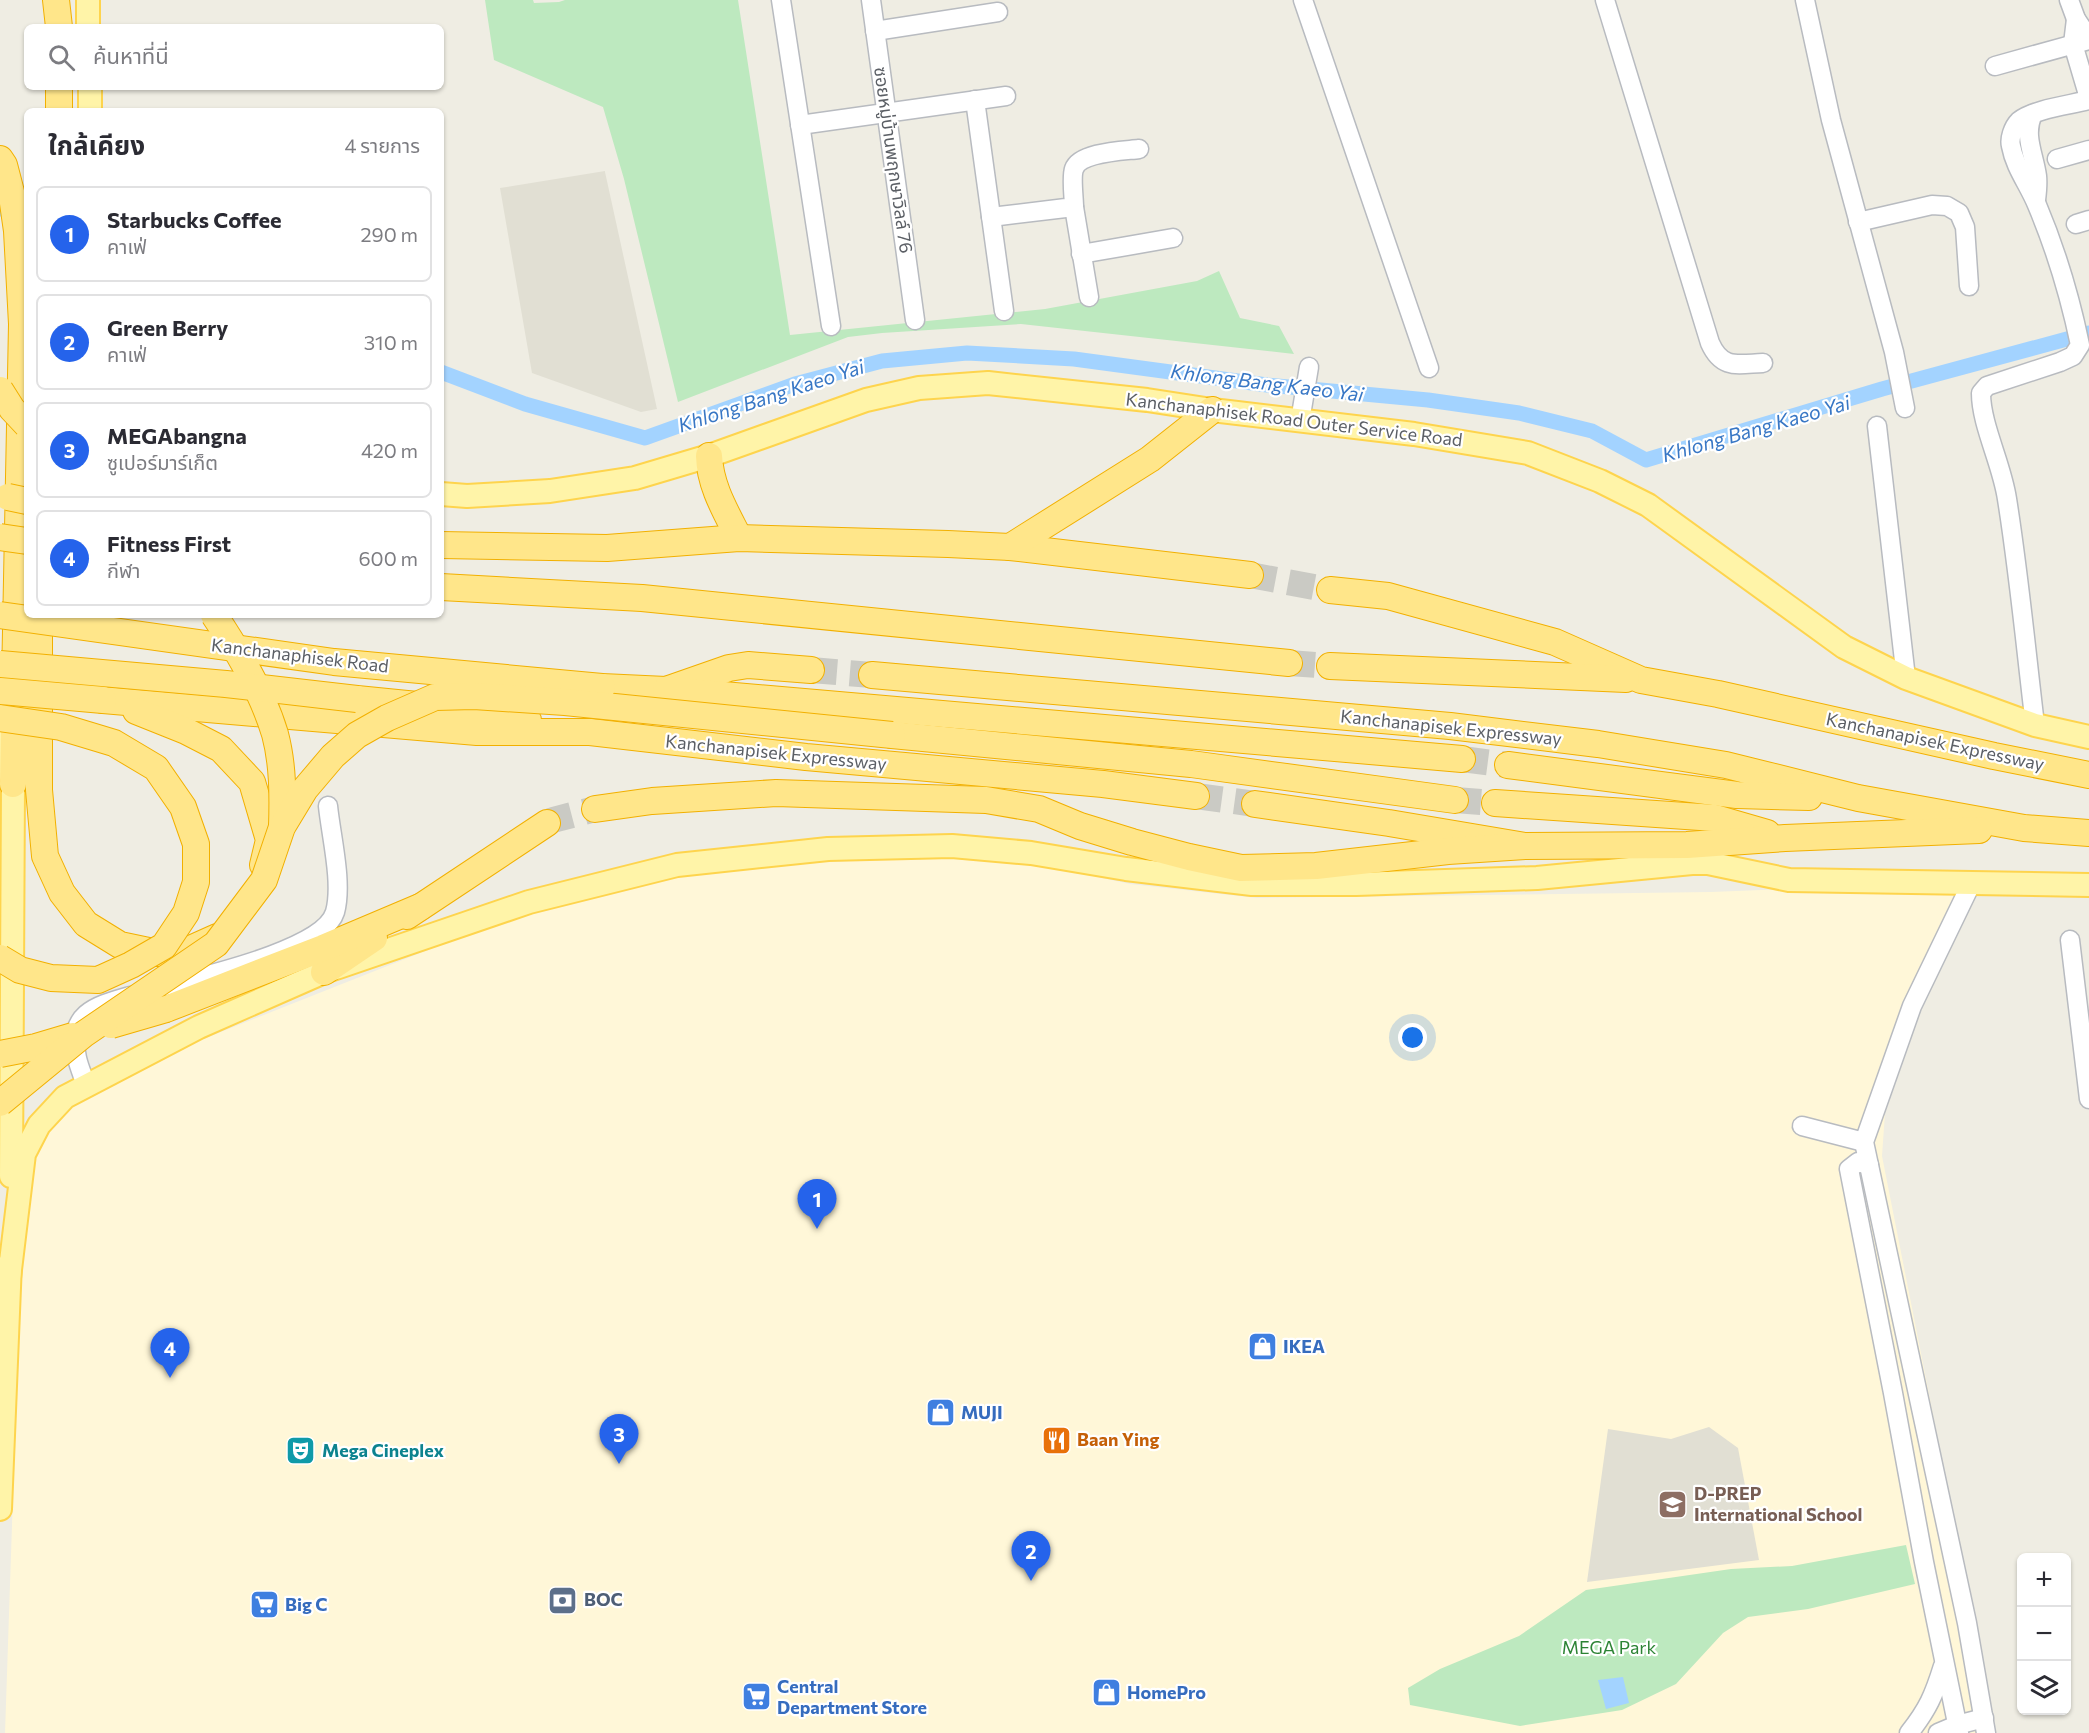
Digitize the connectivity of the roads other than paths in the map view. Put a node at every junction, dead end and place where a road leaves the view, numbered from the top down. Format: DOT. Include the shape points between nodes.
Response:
graph roads {
  1 [pos="57,0"];
  2 [pos="88,0"];
  3 [pos="781,0"];
  4 [pos="871,0"];
  5 [pos="1303,0"];
  6 [pos="1605,0"];
  7 [pos="1805,0"];
  8 [pos="2069,0"];
  9 [pos="998,12"];
  10 [pos="59,24"];
  11 [pos="88,24"];
  12 [pos="875,31"];
  13 [pos="2085,41"];
  14 [pos="1995,66"];
  15 [pos="59,90"];
  16 [pos="90,90"];
  17 [pos="1006,96"];
  18 [pos="2089,99"];
  19 [pos="975,100"];
  20 [pos="58,108"];
  21 [pos="90,108"];
  22 [pos="886,113"];
  23 [pos="800,125"];
  24 [pos="1139,149"];
  25 [pos="2089,150"];
  26 [pos="0,159"];
  27 [pos="2057,159"];
  28 [pos="1074,207"];
  29 [pos="991,217"];
  30 [pos="1858,222"];
  31 [pos="1173,238"];
  32 [pos="1081,254"];
  33 [pos="1969,286"];
  34 [pos="1089,297"];
  35 [pos="1004,311"];
  36 [pos="915,320"];
  37 [pos="831,326"];
  38 [pos="1763,363"];
  39 [pos="1309,367"];
  40 [pos="1429,368"];
  41 [pos="0,390"];
  42 [pos="1904,404"];
  43 [pos="1212,410"];
  44 [pos="1300,421"];
  45 [pos="24,422"];
  46 [pos="1877,426"];
  47 [pos="709,456"];
  48 [pos="444,494"];
  49 [pos="0,537"];
  50 [pos="739,538"];
  51 [pos="444,539"];
  52 [pos="24,541"];
  53 [pos="444,545"];
  54 [pos="482,545"];
  55 [pos="1010,547"];
  56 [pos="1250,575"];
  57 [pos="444,587"];
  58 [pos="1330,590"];
  59 [pos="0,615"];
  60 [pos="39,618"];
  61 [pos="216,618"];
  62 [pos="1289,663"];
  63 [pos="0,664"];
  64 [pos="1330,666"];
  65 [pos="811,670"];
  66 [pos="872,675"];
  67 [pos="1906,678"];
  68 [pos="1641,680"];
  69 [pos="666,690"];
  70 [pos="0,691"];
  71 [pos="103,700"];
  72 [pos="356,710"];
  73 [pos="0,718"];
  74 [pos="2035,725"];
  75 [pos="0,735"];
  76 [pos="2089,737"];
  77 [pos="1462,759"];
  78 [pos="1508,765"];
  79 [pos="2089,775"];
  80 [pos="13,783"];
  81 [pos="1196,796"];
  82 [pos="1858,798"];
  83 [pos="1455,800"];
  84 [pos="1496,803"];
  85 [pos="1255,804"];
  86 [pos="328,806"];
  87 [pos="595,809"];
  88 [pos="547,823"];
  89 [pos="282,826"];
  90 [pos="2024,828"];
  91 [pos="2089,833"];
  92 [pos="1785,838"];
  93 [pos="1525,846"];
  94 [pos="1971,884"];
  95 [pos="2089,885"];
  96 [pos="420,907"];
  97 [pos="2070,940"];
  98 [pos="0,958"];
  99 [pos="324,972"];
  100 [pos="0,1054"];
  101 [pos="86,1085"];
  102 [pos="2089,1099"];
  103 [pos="0,1103"];
  104 [pos="1802,1126"];
  105 [pos="1864,1142"];
  106 [pos="1869,1165"];
  107 [pos="9,1278"];
  108 [pos="0,1509"];
  109 [pos="1943,1663"];
  110 [pos="1985,1726"];
  111 [pos="1958,1729"];
  112 [pos="1909,1733"];
  113 [pos="1938,1733"];
  1 -- 10 [label="highway"];
  2 -- 11 [label="main road"];
  3 -- 23 [label="street"];
  4 -- 12 [label="street, ซอยหมู่บ้านพฤกษาวิลล์ 76"];
  5 -- 40 [label="street"];
  6 -- 38 [label="street" via="1714,353 1729,364"];
  7 -- 30 [label="street"];
  8 -- 13 [label="street"];
  9 -- 12 [label="street"];
  12 -- 22 [label="street, ซอยหมู่บ้านพฤกษาวิลล์ 76"];
  13 -- 14 [label="street"];
  13 -- 18 [label="street"];
  15 -- 20 [label="highway"];
  16 -- 21 [label="main road"];
  17 -- 19 [label="street"];
  18 -- 74 [label="street" via="2019,121 2010,144 2049,234 2072,304 2080,345 2073,356 1987,386 1981,393 2007,498"];
  19 -- 22 [label="street"];
  19 -- 29 [label="street"];
  22 -- 23 [label="street"];
  22 -- 36 [label="street, ซอยหมู่บ้านพฤกษาวิลล์ 76"];
  23 -- 37 [label="street"];
  24 -- 28 [label="street" via="1089,156 1080,161 1074,170"];
  25 -- 27 [label="street"];
  26 -- 80 [label="highway" via="12,196 17,231 22,324"];
  28 -- 29 [label="street"];
  28 -- 32 [label="street"];
  29 -- 35 [label="street"];
  30 -- 33 [label="street" via="1932,205 1947,206 1959,213 1965,227"];
  30 -- 42 [label="street"];
  31 -- 32 [label="street"];
  32 -- 34 [label="street"];
  39 -- 44 [label="street"];
  41 -- 45 [label="highway, bridge"];
  43 -- 44 [label="main road, Kanchanaphisek Road Outer Service Road"];
  43 -- 47 [label="main road, Kanchanaphisek Road Outer Service Road" via="988,383 919,388 866,400"];
  43 -- 55 [label="highway" via="1150,459"];
  44 -- 67 [label="main road, Kanchanaphisek Road Outer Service Road" via="1528,453 1600,481 1648,505 1844,647"];
  46 -- 67 [label="street"];
  47 -- 48 [label="main road, Kanchanaphisek Road Outer Service Road" via="635,478 550,491"];
  47 -- 50 [label="highway" via="714,486"];
  49 -- 52 [label="highway, bridge"];
  50 -- 54 [label="highway" via="607,548"];
  50 -- 55 [label="highway"];
  51 -- 54 [label="highway"];
  53 -- 54 [label="highway"];
  55 -- 56 [label="highway"];
  57 -- 62 [label="highway" via="642,598"];
  58 -- 68 [label="highway, Kanchanapisek Expressway" via="1388,596 1555,642"];
  59 -- 69 [label="highway, Kanchanaphisek Road, bridge" via="334,662"];
  60 -- 71 [label="highway" via="39,790 45,856 62,893 86,924 120,945 158,953 188,950 218,936 246,908 260,880 269,840 252,782 221,749 177,727"];
  61 -- 89 [label="highway, bridge" via="240,655 275,736 283,795"];
  63 -- 72 [label="highway, bridge" via="226,684"];
  64 -- 68 [label="highway"];
  65 -- 69 [label="highway" via="748,665"];
  66 -- 82 [label="highway, Kanchanapisek Expressway" via="1450,726 1598,744 1726,765"];
  67 -- 74 [label="main road, Kanchanaphisek Road Outer Service Road"];
  68 -- 79 [label="highway, Kanchanapisek Expressway"];
  69 -- 77 [label="highway"];
  70 -- 71 [label="highway, bridge"];
  71 -- 72 [label="highway"];
  72 -- 81 [label="highway, Kanchanapisek Expressway" via="477,711 590,732"];
  73 -- 98 [label="highway, bridge" via="61,727 114,743 156,768 183,807 196,844 196,882 186,913 164,946 98,980 51,978 20,970"];
  74 -- 76 [label="main road, Kanchanaphisek Road Outer Service Road"];
  75 -- 80 [label="main road"];
  78 -- 82 [label="highway" via="1737,795"];
  80 -- 107 [label="main road"];
  82 -- 90 [label="highway, Kanchanapisek Expressway"];
  83 -- 89 [label="highway, bridge" via="1050,749 474,696 435,697 357,735 305,789"];
  84 -- 92 [label="highway, Kanchanapisek Expressway" via="1714,818"];
  85 -- 93 [label="highway, Kanchanapisek Expressway"];
  86 -- 101 [label="street" via="337,892 335,913 328,924 309,939 276,953 85,1013 75,1034"];
  87 -- 93 [label="highway" via="776,793 986,800 1039,809 1132,842 1241,868 1316,866"];
  88 -- 96 [label="highway"];
  89 -- 103 [label="highway, bridge" via="264,880 216,944 84,1034"];
  90 -- 91 [label="highway, Kanchanapisek Expressway"];
  90 -- 92 [label="highway, Kanchanapisek Expressway"];
  92 -- 93 [label="highway, Kanchanapisek Expressway" via="1687,845"];
  94 -- 95 [label="main road"];
  94 -- 99 [label="main road" via="1789,880 1708,863 1538,878 1252,884 964,847 828,849 677,865 529,902"];
  94 -- 105 [label="street" via="1912,1006"];
  96 -- 99 [label="highway"];
  96 -- 100 [label="highway, bridge" via="166,1009"];
  97 -- 102 [label="street"];
  99 -- 101 [label="main road" via="199,1027"];
  101 -- 107 [label="main road" via="64,1097 39,1125 24,1154"];
  104 -- 105 [label="street"];
  105 -- 106 [label="street"];
  106 -- 109 [label="street" via="1858,1162 1849,1169"];
  106 -- 110 [label="street" via="1967,1623"];
  107 -- 108 [label="main road"];
  109 -- 111 [label="street"];
  109 -- 112 [label="street" via="1934,1695"];
  110 -- 111 [label="street"];
  111 -- 113 [label="street"];
}
